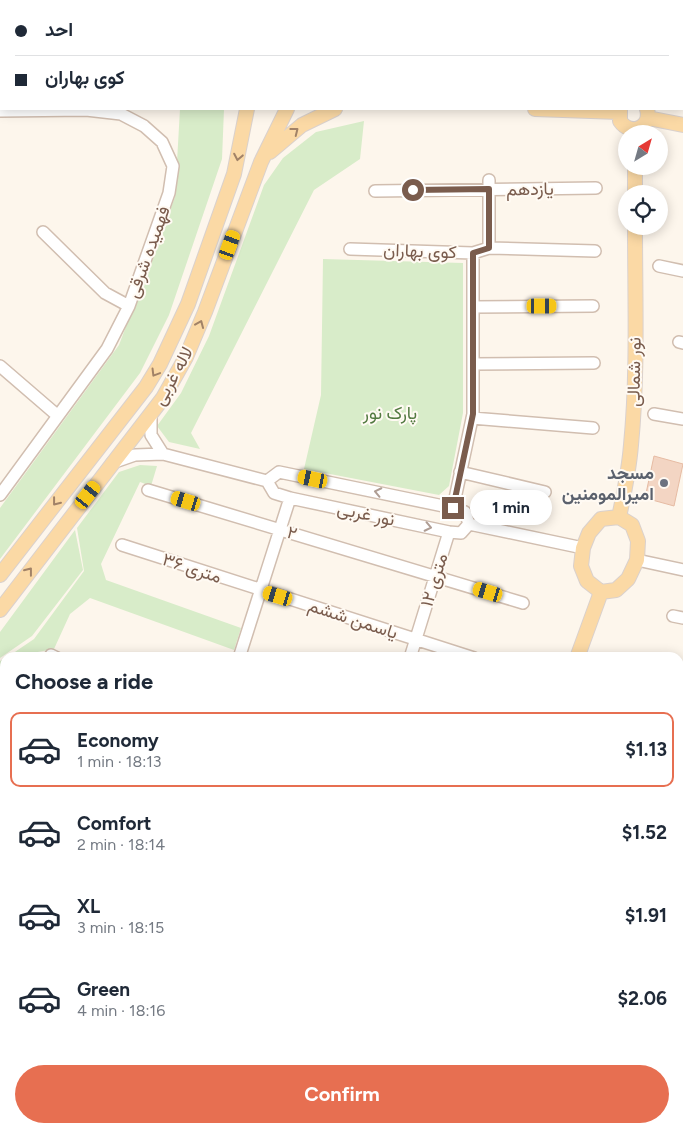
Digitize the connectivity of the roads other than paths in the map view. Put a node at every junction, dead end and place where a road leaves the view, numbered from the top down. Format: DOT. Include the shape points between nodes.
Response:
graph roads {
  1 [pos="44,110"];
  2 [pos="247,110"];
  3 [pos="287,110"];
  4 [pos="333,110"];
  5 [pos="619,110"];
  6 [pos="0,112"];
  7 [pos="647,113"];
  8 [pos="622,125"];
  9 [pos="683,125"];
  10 [pos="261,162"];
  11 [pos="489,184"];
  12 [pos="596,188"];
  13 [pos="375,191"];
  14 [pos="43,232"];
  15 [pos="635,235"];
  16 [pos="489,248"];
  17 [pos="350,249"];
  18 [pos="595,251"];
  19 [pos="473,253"];
  20 [pos="659,266"];
  21 [pos="683,271"];
  22 [pos="129,306"];
  23 [pos="473,306"];
  24 [pos="593,306"];
  25 [pos="594,363"];
  26 [pos="473,364"];
  27 [pos="0,366"];
  28 [pos="151,414"];
  29 [pos="654,414"];
  30 [pos="58,416"];
  31 [pos="472,418"];
  32 [pos="683,419"];
  33 [pos="593,428"];
  34 [pos="163,454"];
  35 [pos="112,463"];
  36 [pos="460,472"];
  37 [pos="267,481"];
  38 [pos="148,490"];
  39 [pos="545,492"];
  40 [pos="0,495"];
  41 [pos="290,498"];
  42 [pos="453,508"];
  43 [pos="619,517"];
  44 [pos="469,524"];
  45 [pos="280,530"];
  46 [pos="449,532"];
  47 [pos="122,545"];
  48 [pos="583,548"];
  49 [pos="637,560"];
  50 [pos="683,570"];
  51 [pos="0,574"];
  52 [pos="435,577"];
  53 [pos="261,590"];
  54 [pos="601,592"];
  55 [pos="523,603"];
  56 [pos="0,610"];
  57 [pos="416,639"];
  58 [pos="241,652"];
  59 [pos="412,652"];
  60 [pos="456,652"];
  61 [pos="579,652"];
  1 -- 6 [label="street, فهمیده شرقی"];
  1 -- 22 [label="street, فهمیده شرقی" via="120,114 144,126 162,142 173,166 169,193"];
  2 -- 51 [label="main road, لاله غربی, one-way" via="234,174 188,304 160,364 146,387"];
  3 -- 10 [label="main road, لاله غربی"];
  10 -- 4 [label="main road, one-way" via="302,125"];
  5 -- 8 [label="main road"];
  7 -- 9 [label="main road"];
  28 -- 10 [label="main road, لاله غربی, one-way" via="186,357"];
  11 -- 12 [label="street, یازدهم"];
  11 -- 13 [label="street, یازدهم"];
  11 -- 16 [label="street"];
  14 -- 22 [label="street" via="105,293"];
  15 -- 43 [label="main road, نور شمالی" via="632,428"];
  16 -- 18 [label="street"];
  16 -- 19 [label="street"];
  17 -- 19 [label="street, کوی بهاران"];
  19 -- 23 [label="street, کوی بهاران"];
  20 -- 21 [label="street"];
  22 -- 30 [label="street, فهمیده شرقی" via="107,349"];
  23 -- 24 [label="street"];
  23 -- 26 [label="street, کوی بهاران"];
  25 -- 26 [label="street"];
  26 -- 31 [label="street, کوی بهاران"];
  27 -- 30 [label="street"];
  28 -- 34 [label="street" via="151,435"];
  28 -- 35 [label="main road, لاله غربی"];
  29 -- 32 [label="street"];
  30 -- 40 [label="street, فهمیده شرقی"];
  31 -- 33 [label="street"];
  31 -- 36 [label="street, کوی بهاران"];
  34 -- 35 [label="street, نور غربی" via="135,455"];
  34 -- 37 [label="street, نور غربی"];
  56 -- 35 [label="main road, لاله غربی, one-way"];
  36 -- 39 [label="street"];
  36 -- 42 [label="street, کوی بهاران"];
  37 -- 41 [label="street, نور غربی" via="274,492"];
  42 -- 37 [label="street, نور غربی, one-way" via="279,472"];
  38 -- 45 [label="street, ۲"];
  41 -- 45 [label="street"];
  41 -- 46 [label="street, نور غربی, one-way"];
  42 -- 44 [label="street" via="465,512"];
  43 -- 48 [label="main road" via="601,520 589,533"];
  43 -- 49 [label="main road" via="632,525 638,541"];
  44 -- 46 [label="street" via="461,533"];
  44 -- 48 [label="street"];
  45 -- 52 [label="street, ۲"];
  45 -- 53 [label="street"];
  46 -- 52 [label="street, ۱۲ متری"];
  47 -- 53 [label="street, ۳۶ متری"];
  48 -- 54 [label="main road" via="581,566 587,581"];
  49 -- 50 [label="street"];
  49 -- 54 [label="main road" via="628,579 616,590"];
  52 -- 55 [label="street, ۲"];
  52 -- 57 [label="street, ۱۲ متری"];
  53 -- 57 [label="street, یاسمن ششم"];
  53 -- 58 [label="street"];
  54 -- 61 [label="main road"];
  57 -- 59 [label="street, ۱۲ متری"];
  57 -- 60 [label="street"];
}
